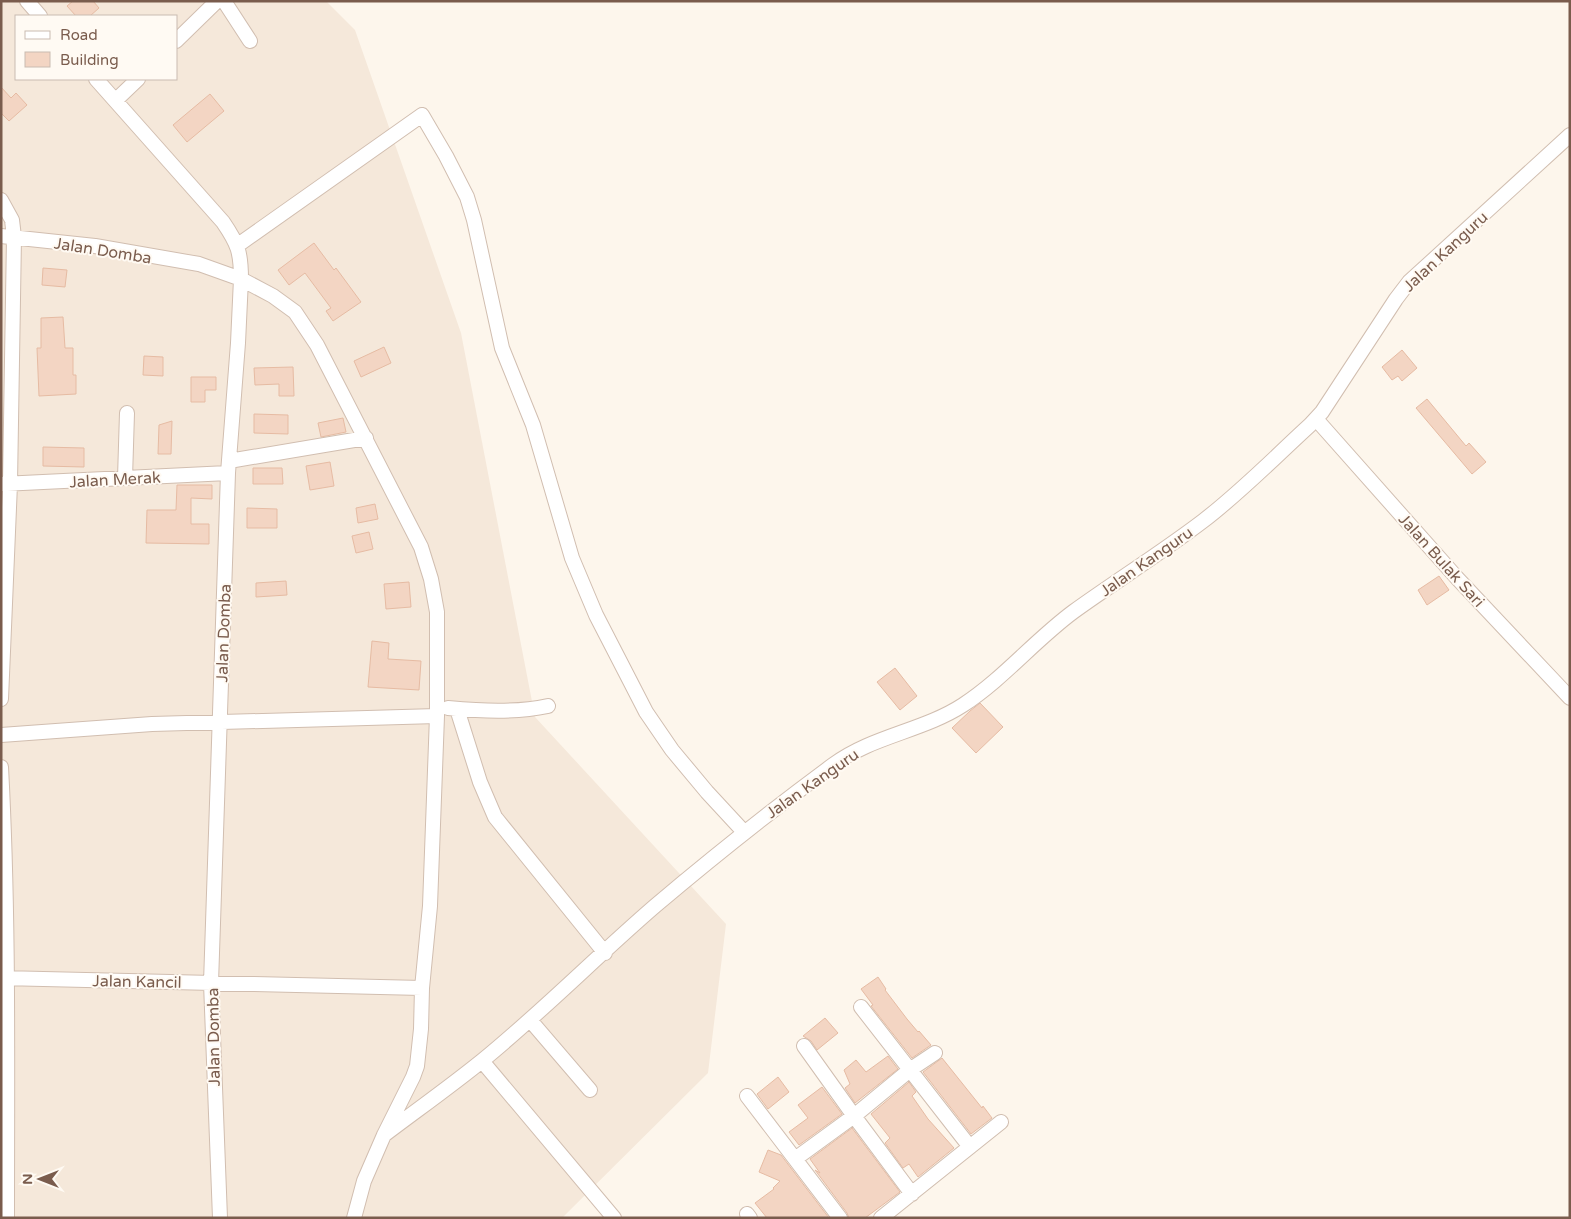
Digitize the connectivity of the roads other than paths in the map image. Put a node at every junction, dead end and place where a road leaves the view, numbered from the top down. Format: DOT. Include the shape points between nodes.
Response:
graph roads {
  1 [pos="27,1"];
  2 [pos="217,1"];
  3 [pos="224,1"];
  4 [pos="39,15"];
  5 [pos="178,39"];
  6 [pos="250,41"];
  7 [pos="97,80"];
  8 [pos="137,80"];
  9 [pos="116,100"];
  10 [pos="1570,135"];
  11 [pos="1,200"];
  12 [pos="8,237"];
  13 [pos="238,245"];
  14 [pos="241,279"];
  15 [pos="127,413"];
  16 [pos="1316,419"];
  17 [pos="366,438"];
  18 [pos="228,467"];
  19 [pos="125,478"];
  20 [pos="6,484"];
  21 [pos="1570,698"];
  22 [pos="1,699"];
  23 [pos="548,706"];
  24 [pos="457,709"];
  25 [pos="437,712"];
  26 [pos="220,722"];
  27 [pos="1,735"];
  28 [pos="1,766"];
  29 [pos="744,832"];
  30 [pos="605,953"];
  31 [pos="4,978"];
  32 [pos="211,983"];
  33 [pos="422,988"];
  34 [pos="861,1007"];
  35 [pos="530,1020"];
  36 [pos="804,1046"];
  37 [pos="934,1053"];
  38 [pos="482,1061"];
  39 [pos="911,1069"];
  40 [pos="590,1090"];
  41 [pos="747,1096"];
  42 [pos="854,1116"];
  43 [pos="1001,1122"];
  44 [pos="384,1135"];
  45 [pos="970,1147"];
  46 [pos="795,1159"];
  47 [pos="912,1194"];
  48 [pos="7,1218"];
  49 [pos="220,1218"];
  50 [pos="354,1218"];
  51 [pos="614,1218"];
  52 [pos="840,1218"];
  53 [pos="881,1218"];
  1 -- 4 [label="street"];
  2 -- 5 [label="street"];
  3 -- 6 [label="street"];
  7 -- 9 [label="street"];
  8 -- 9 [label="street"];
  9 -- 13 [label="street" via="223,222"];
  10 -- 16 [label="street, Jalan Kanguru" via="1409,282"];
  11 -- 12 [label="street" via="12,220"];
  12 -- 14 [label="street, Jalan Domba" via="95,246 199,264"];
  12 -- 20 [label="street"];
  13 -- 14 [label="street"];
  13 -- 29 [label="street" via="422,115 467,197 502,348 533,425 572,558 596,615 646,712 706,792"];
  14 -- 17 [label="street" via="295,312 318,345"];
  14 -- 18 [label="street, Jalan Domba"];
  15 -- 19 [label="street"];
  16 -- 21 [label="street, Jalan Bulak Sari" via="1457,578"];
  16 -- 29 [label="street, Jalan Kanguru" via="1204,520 1071,613 982,693 946,714 846,755"];
  17 -- 18 [label="street, Jalan Merak"];
  17 -- 25 [label="street" via="421,547 432,579 437,612"];
  18 -- 19 [label="street, Jalan Merak"];
  18 -- 26 [label="street, Jalan Domba"];
  19 -- 20 [label="street, Jalan Merak"];
  20 -- 22 [label="street"];
  23 -- 24 [label="street" via="530,710"];
  24 -- 25 [label="street"];
  24 -- 30 [label="street" via="480,782 495,817"];
  25 -- 26 [label="street"];
  25 -- 33 [label="street" via="430,906"];
  26 -- 27 [label="street"];
  26 -- 32 [label="street, Jalan Domba"];
  28 -- 31 [label="street"];
  29 -- 30 [label="street, Jalan Kanguru" via="655,906"];
  30 -- 35 [label="street, Jalan Kanguru"];
  31 -- 32 [label="street, Jalan Kancil"];
  31 -- 48 [label="street"];
  32 -- 33 [label="street, Jalan Kancil"];
  32 -- 49 [label="street, Jalan Domba"];
  33 -- 44 [label="street" via="417,1066"];
  34 -- 39 [label="street"];
  35 -- 38 [label="street, Jalan Kanguru"];
  35 -- 40 [label="street"];
  36 -- 42 [label="street"];
  37 -- 39 [label="street"];
  38 -- 44 [label="street"];
  38 -- 51 [label="street"];
  39 -- 42 [label="street"];
  39 -- 45 [label="street"];
  41 -- 46 [label="street"];
  42 -- 46 [label="street"];
  42 -- 47 [label="street"];
  43 -- 45 [label="street"];
  44 -- 50 [label="street" via="364,1181"];
  45 -- 47 [label="street"];
  46 -- 52 [label="street"];
  47 -- 53 [label="street"];
}
